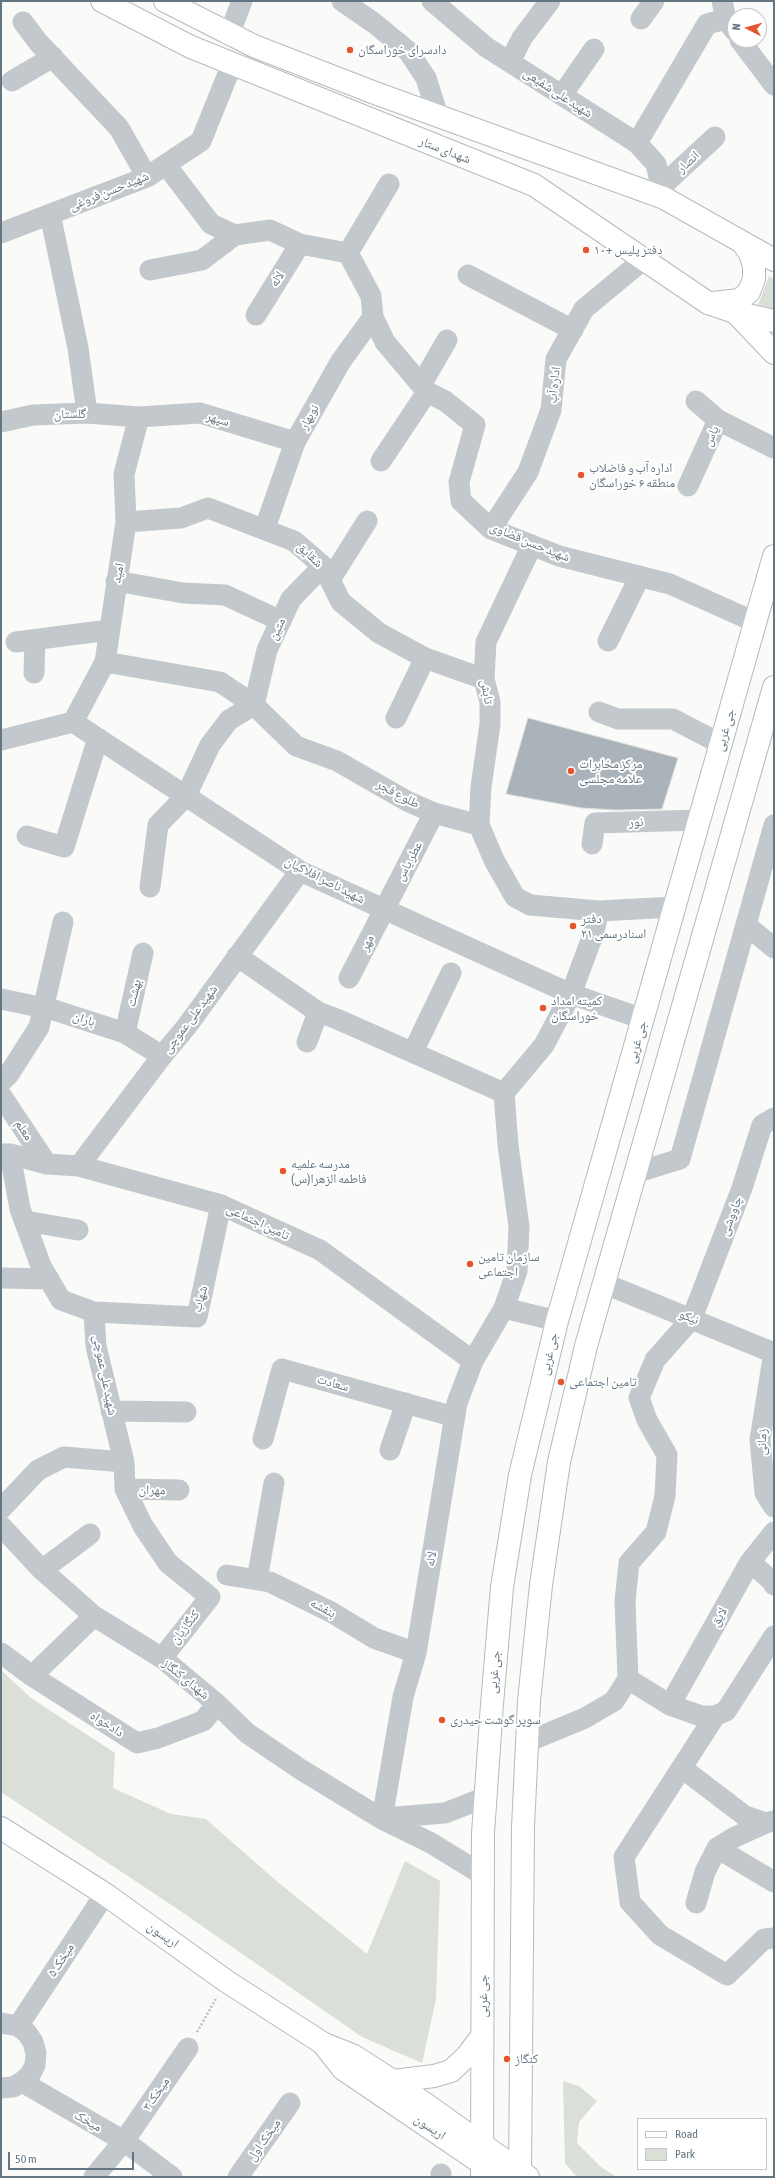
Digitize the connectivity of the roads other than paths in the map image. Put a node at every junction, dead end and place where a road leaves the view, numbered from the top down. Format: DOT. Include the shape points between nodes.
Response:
graph roads {
  1 [pos="102,1"];
  2 [pos="165,1"];
  3 [pos="242,1"];
  4 [pos="342,1"];
  5 [pos="432,1"];
  6 [pos="550,1"];
  7 [pos="654,1"];
  8 [pos="727,17"];
  9 [pos="641,19"];
  10 [pos="23,22"];
  11 [pos="229,34"];
  12 [pos="746,48"];
  13 [pos="594,49"];
  14 [pos="52,57"];
  15 [pos="510,62"];
  16 [pos="232,64"];
  17 [pos="12,81"];
  18 [pos="774,84"];
  19 [pos="562,95"];
  20 [pos="438,116"];
  21 [pos="715,137"];
  22 [pos="637,143"];
  23 [pos="166,165"];
  24 [pos="147,177"];
  25 [pos="389,184"];
  26 [pos="662,192"];
  27 [pos="50,214"];
  28 [pos="6,226"];
  29 [pos="235,235"];
  30 [pos="742,242"];
  31 [pos="300,244"];
  32 [pos="348,253"];
  33 [pos="643,260"];
  34 [pos="774,260"];
  35 [pos="150,270"];
  36 [pos="468,274"];
  37 [pos="708,302"];
  38 [pos="735,312"];
  39 [pos="256,315"];
  40 [pos="373,317"];
  41 [pos="774,321"];
  42 [pos="573,330"];
  43 [pos="447,340"];
  44 [pos="774,353"];
  45 [pos="424,388"];
  46 [pos="696,401"];
  47 [pos="87,413"];
  48 [pos="139,417"];
  49 [pos="718,420"];
  50 [pos="1,422"];
  51 [pos="295,442"];
  52 [pos="774,448"];
  53 [pos="381,461"];
  54 [pos="688,486"];
  55 [pos="367,521"];
  56 [pos="126,522"];
  57 [pos="265,528"];
  58 [pos="491,529"];
  59 [pos="532,545"];
  60 [pos="774,556"];
  61 [pos="327,573"];
  62 [pos="640,576"];
  63 [pos="116,581"];
  64 [pos="281,621"];
  65 [pos="755,622"];
  66 [pos="109,630"];
  67 [pos="608,641"];
  68 [pos="425,658"];
  69 [pos="105,662"];
  70 [pos="34,673"];
  71 [pos="484,679"];
  72 [pos="774,687"];
  73 [pos="254,705"];
  74 [pos="599,712"];
  75 [pos="396,718"];
  76 [pos="73,722"];
  77 [pos="98,738"];
  78 [pos="1,740"];
  79 [pos="721,744"];
  80 [pos="186,796"];
  81 [pos="434,813"];
  82 [pos="699,820"];
  83 [pos="479,825"];
  84 [pos="774,826"];
  85 [pos="27,836"];
  86 [pos="592,844"];
  87 [pos="300,871"];
  88 [pos="150,887"];
  89 [pos="675,907"];
  90 [pos="384,908"];
  91 [pos="599,911"];
  92 [pos="63,922"];
  93 [pos="746,925"];
  94 [pos="774,948"];
  95 [pos="143,953"];
  96 [pos="237,956"];
  97 [pos="451,973"];
  98 [pos="350,978"];
  99 [pos="571,994"];
  100 [pos="1,999"];
  101 [pos="42,1008"];
  102 [pos="318,1012"];
  103 [pos="643,1019"];
  104 [pos="125,1033"];
  105 [pos="307,1042"];
  106 [pos="413,1052"];
  107 [pos="162,1056"];
  108 [pos="1,1082"];
  109 [pos="504,1093"];
  110 [pos="1,1095"];
  111 [pos="774,1118"];
  112 [pos="6,1154"];
  113 [pos="47,1164"];
  114 [pos="78,1166"];
  115 [pos="635,1173"];
  116 [pos="221,1205"];
  117 [pos="24,1221"];
  118 [pos="78,1230"];
  119 [pos="2,1278"];
  120 [pos="49,1279"];
  121 [pos="603,1283"];
  122 [pos="504,1308"];
  123 [pos="94,1312"];
  124 [pos="692,1318"];
  125 [pos="557,1321"];
  126 [pos="774,1353"];
  127 [pos="473,1361"];
  128 [pos="406,1403"];
  129 [pos="112,1411"];
  130 [pos="186,1412"];
  131 [pos="455,1417"];
  132 [pos="263,1439"];
  133 [pos="390,1450"];
  134 [pos="124,1462"];
  135 [pos="274,1483"];
  136 [pos="125,1489"];
  137 [pos="179,1490"];
  138 [pos="774,1507"];
  139 [pos="1,1509"];
  140 [pos="1,1526"];
  141 [pos="774,1532"];
  142 [pos="90,1534"];
  143 [pos="750,1562"];
  144 [pos="42,1570"];
  145 [pos="227,1575"];
  146 [pos="257,1580"];
  147 [pos="774,1585"];
  148 [pos="210,1596"];
  149 [pos="94,1616"];
  150 [pos="774,1636"];
  151 [pos="1,1653"];
  152 [pos="416,1653"];
  153 [pos="162,1658"];
  154 [pos="32,1676"];
  155 [pos="628,1679"];
  156 [pos="217,1704"];
  157 [pos="670,1705"];
  158 [pos="715,1716"];
  159 [pos="527,1742"];
  160 [pos="682,1768"];
  161 [pos="486,1797"];
  162 [pos="382,1818"];
  163 [pos="770,1822"];
  164 [pos="1,1828"];
  165 [pos="717,1848"];
  166 [pos="483,1875"];
  167 [pos="774,1882"];
  168 [pos="105,1894"];
  169 [pos="696,1904"];
  170 [pos="774,1938"];
  171 [pos="9,2025"];
  172 [pos="482,2036"];
  173 [pos="324,2044"];
  174 [pos="188,2048"];
  175 [pos="393,2080"];
  176 [pos="22,2082"];
  177 [pos="1,2088"];
  178 [pos="290,2104"];
  179 [pos="124,2141"];
  180 [pos="482,2161"];
  181 [pos="518,2176"];
  182 [pos="94,2177"];
  183 [pos="172,2177"];
  184 [pos="238,2177"];
  1 -- 16 [label="main road, شهدای ستار" via="190,47"];
  2 -- 11 [label="main road"];
  3 -- 11 [label="street"];
  4 -- 20 [label="street" via="374,23 408,52 426,78"];
  5 -- 15 [label="street, شهید علی شفیعی" via="486,47"];
  6 -- 15 [label="street" via="522,38"];
  7 -- 9 [label="street"];
  8 -- 22 [label="street" via="707,24"];
  10 -- 14 [label="street"];
  11 -- 20 [label="main road"];
  12 -- 18 [label="street"];
  13 -- 19 [label="street"];
  14 -- 17 [label="street"];
  14 -- 24 [label="street" via="120,128"];
  15 -- 19 [label="street, شهید علی شفیعی"];
  16 -- 23 [label="street, شهید حسن فروغی" via="201,141"];
  16 -- 33 [label="main road, شهدای ستار" via="534,185"];
  19 -- 22 [label="street, شهید علی شفیعی"];
  20 -- 26 [label="main road"];
  21 -- 26 [label="street, انصار"];
  22 -- 26 [label="street, شهید علی شفیعی" via="656,164"];
  23 -- 24 [label="street, شهید حسن فروغی"];
  23 -- 29 [label="street" via="211,224"];
  24 -- 27 [label="street, شهید حسن فروغی"];
  25 -- 32 [label="street"];
  26 -- 30 [label="main road"];
  27 -- 28 [label="street, شهید حسن فروغی"];
  27 -- 47 [label="street" via="78,348"];
  29 -- 31 [label="street" via="270,230"];
  29 -- 35 [label="street" via="202,260"];
  30 -- 34 [label="main road"];
  30 -- 37 [label="main road" via="750,253 754,266 754,279 749,292 739,300"];
  31 -- 32 [label="street"];
  31 -- 39 [label="street, لاله"];
  32 -- 40 [label="street, شهید حسن قضاوی" via="371,296"];
  33 -- 37 [label="main road, شهدای ستار"];
  33 -- 42 [label="street, اداره آب" via="584,309"];
  36 -- 42 [label="street"];
  37 -- 38 [label="main road, شهدای ستار"];
  38 -- 41 [label="main road, شهدای ستار"];
  38 -- 44 [label="main road"];
  40 -- 45 [label="street, شهید حسن قضاوی" via="385,342"];
  40 -- 51 [label="street, نوبهار" via="340,361"];
  42 -- 58 [label="street, اداره آب" via="556,359 551,410 528,472"];
  43 -- 45 [label="street"];
  45 -- 53 [label="street"];
  45 -- 58 [label="street, شهید حسن قضاوی" via="475,425 459,482 461,501"];
  46 -- 49 [label="street"];
  47 -- 48 [label="street, گلستان"];
  47 -- 50 [label="street, گلستان" via="33,415"];
  48 -- 51 [label="street, سپهر" via="200,413"];
  48 -- 56 [label="street, امید" via="124,474"];
  49 -- 52 [label="street, یاس"];
  49 -- 54 [label="street, یاس"];
  51 -- 57 [label="street, نوبهار"];
  55 -- 61 [label="street, متین"];
  56 -- 57 [label="street, شقایق" via="181,518 208,508"];
  56 -- 63 [label="street, امید"];
  57 -- 61 [label="street, شقایق" via="294,541"];
  58 -- 59 [label="street, شهید حسن قضاوی"];
  59 -- 62 [label="street, شهید حسن قضاوی" via="559,556"];
  59 -- 71 [label="street, تابش" via="486,642"];
  60 -- 65 [label="main road, جی غربی"];
  61 -- 64 [label="street, متین" via="291,599"];
  61 -- 68 [label="street, شقایق" via="341,602 379,633"];
  62 -- 65 [label="street, شهید حسن قضاوی" via="670,584"];
  62 -- 67 [label="street"];
  63 -- 64 [label="street" via="183,593 225,595"];
  63 -- 66 [label="street, امید"];
  64 -- 73 [label="street, متین" via="267,650"];
  65 -- 79 [label="main road, جی غربی"];
  66 -- 69 [label="street, امید"];
  66 -- 70 [label="street" via="26,641"];
  68 -- 71 [label="street, شقایق"];
  68 -- 75 [label="street"];
  69 -- 73 [label="street, طلوع فجر" via="220,682"];
  69 -- 76 [label="street, امید"];
  71 -- 83 [label="street, تابش" via="490,702 490,724 481,787"];
  72 -- 115 [label="main road"];
  73 -- 80 [label="street" via="229,720 210,745"];
  73 -- 81 [label="street, طلوع فجر" via="296,746 337,761 407,801"];
  74 -- 79 [label="street" via="618,720 673,719"];
  76 -- 77 [label="street, شهید ناصر افلاکیان"];
  76 -- 78 [label="street"];
  77 -- 80 [label="street, شهید ناصر افلاکیان"];
  77 -- 85 [label="street" via="64,847"];
  79 -- 82 [label="main road, جی غربی"];
  80 -- 87 [label="street, شهید ناصر افلاکیان"];
  80 -- 88 [label="street" via="158,825"];
  81 -- 83 [label="street, طلوع فجر"];
  81 -- 90 [label="street, عطر یاس"];
  82 -- 86 [label="street, نور" via="595,823"];
  82 -- 89 [label="main road, جی غربی"];
  83 -- 91 [label="street" via="494,860 515,897 530,905"];
  84 -- 93 [label="street"];
  87 -- 90 [label="street, شهید ناصر افلاکیان"];
  87 -- 96 [label="street, شهید علی عموچی"];
  89 -- 91 [label="street"];
  89 -- 103 [label="main road, جی غربی"];
  90 -- 98 [label="street, مهر"];
  90 -- 99 [label="street, شهید ناصر افلاکیان"];
  91 -- 99 [label="street"];
  92 -- 101 [label="street"];
  93 -- 94 [label="street"];
  93 -- 115 [label="street" via="680,1159"];
  95 -- 104 [label="street, بهشت"];
  96 -- 102 [label="street"];
  96 -- 107 [label="street, شهید علی عموچی"];
  97 -- 106 [label="street"];
  99 -- 103 [label="street, شهید ناصر افلاکیان"];
  99 -- 109 [label="street" via="544,1045"];
  100 -- 101 [label="street, باران"];
  101 -- 104 [label="street, باران"];
  101 -- 108 [label="street" via="39,1027 9,1074"];
  102 -- 105 [label="street"];
  102 -- 106 [label="street"];
  103 -- 125 [label="main road, جی غربی"];
  104 -- 107 [label="street, باران"];
  106 -- 109 [label="street"];
  107 -- 114 [label="street, شهید علی عموچی"];
  109 -- 122 [label="street" via="519,1227 517,1272"];
  110 -- 113 [label="street, معلم"];
  111 -- 124 [label="street, چاووشی" via="762,1125 742,1188"];
  112 -- 113 [label="street, تامین اجتماعی"];
  112 -- 117 [label="street"];
  113 -- 114 [label="street, تامین اجتماعی"];
  114 -- 116 [label="street, تامین اجتماعی"];
  115 -- 121 [label="main road"];
  116 -- 123 [label="street, شهاب" via="197,1317"];
  116 -- 127 [label="street, تامین اجتماعی" via="320,1250"];
  117 -- 118 [label="street"];
  117 -- 120 [label="street" via="41,1266"];
  119 -- 120 [label="street"];
  120 -- 123 [label="street" via="61,1300"];
  121 -- 124 [label="street, نیکو"];
  121 -- 159 [label="main road" via="559,1462 541,1585"];
  122 -- 125 [label="street"];
  122 -- 127 [label="street, لاله"];
  123 -- 129 [label="street, شهید علی عموچی" via="96,1346"];
  124 -- 126 [label="street, نیکو"];
  124 -- 155 [label="street" via="655,1360 638,1398 667,1455 665,1496 656,1532 629,1563 625,1601"];
  125 -- 161 [label="main road, جی غربی" via="520,1475 502,1587"];
  126 -- 138 [label="street, زمانی" via="760,1440 766,1493"];
  127 -- 131 [label="street, لاله" via="457,1403"];
  128 -- 131 [label="street, سعادت"];
  128 -- 132 [label="street, سعادت" via="282,1369"];
  128 -- 133 [label="street"];
  129 -- 130 [label="street"];
  129 -- 134 [label="street, شهید علی عموچی"];
  131 -- 152 [label="street, لاله"];
  134 -- 136 [label="street, شهید علی عموچی"];
  134 -- 139 [label="street" via="64,1457 38,1470"];
  135 -- 146 [label="street"];
  136 -- 137 [label="street, مهران"];
  136 -- 148 [label="street, شهید علی عموچی" via="143,1526 168,1563"];
  140 -- 144 [label="street, شهدای کنگاز"];
  141 -- 143 [label="street, لایق"];
  142 -- 144 [label="street"];
  143 -- 147 [label="street"];
  143 -- 157 [label="street, لایق"];
  144 -- 149 [label="street, شهدای کنگاز"];
  145 -- 146 [label="street, بنفشه"];
  146 -- 152 [label="street, بنفشه" via="270,1582 331,1612 374,1638"];
  148 -- 153 [label="street, کنگازیان"];
  149 -- 153 [label="street, شهدای کنگاز"];
  149 -- 154 [label="street"];
  150 -- 158 [label="street" via="726,1711"];
  151 -- 154 [label="street, دادخواه"];
  152 -- 162 [label="street, لاله" via="403,1697"];
  153 -- 156 [label="street, شهدای کنگاز"];
  154 -- 156 [label="street, دادخواه" via="138,1743 203,1721"];
  155 -- 157 [label="street"];
  155 -- 159 [label="street" via="614,1701 585,1718"];
  156 -- 162 [label="street, شهدای کنگاز" via="254,1738"];
  157 -- 158 [label="street" via="701,1716"];
  158 -- 160 [label="street"];
  159 -- 181 [label="main road" via="523,1827"];
  160 -- 163 [label="street" via="745,1816"];
  160 -- 170 [label="street" via="624,1857 630,1902 660,1935 727,1975 764,1939"];
  161 -- 162 [label="street" via="445,1813"];
  161 -- 166 [label="main road, جی غربی"];
  162 -- 166 [label="street, شهدای کنگاز" via="431,1843"];
  163 -- 165 [label="street"];
  164 -- 168 [label="main road, اریسون"];
  165 -- 167 [label="street"];
  165 -- 169 [label="street" via="705,1872"];
  166 -- 172 [label="main road, جی غربی"];
  168 -- 171 [label="street, میخک ۵"];
  168 -- 173 [label="main road, اریسون" via="226,1981"];
  171 -- 176 [label="street" via="30,2038 36,2053 30,2075"];
  172 -- 175 [label="main road" via="467,2056 451,2071 434,2076"];
  172 -- 180 [label="main road, جی غربی"];
  173 -- 175 [label="main road, اریسون" via="354,2056"];
  173 -- 180 [label="main road, اریسون" via="344,2069"];
  174 -- 179 [label="street, میخک ۳"];
  175 -- 180 [label="main road, اریسون"];
  176 -- 177 [label="street" via="13,2087"];
  176 -- 179 [label="street, میخک"];
  178 -- 184 [label="street, میخک اول"];
  179 -- 182 [label="street, میخک ۳"];
  179 -- 183 [label="street, میخک"];
  180 -- 181 [label="main road"];
}
